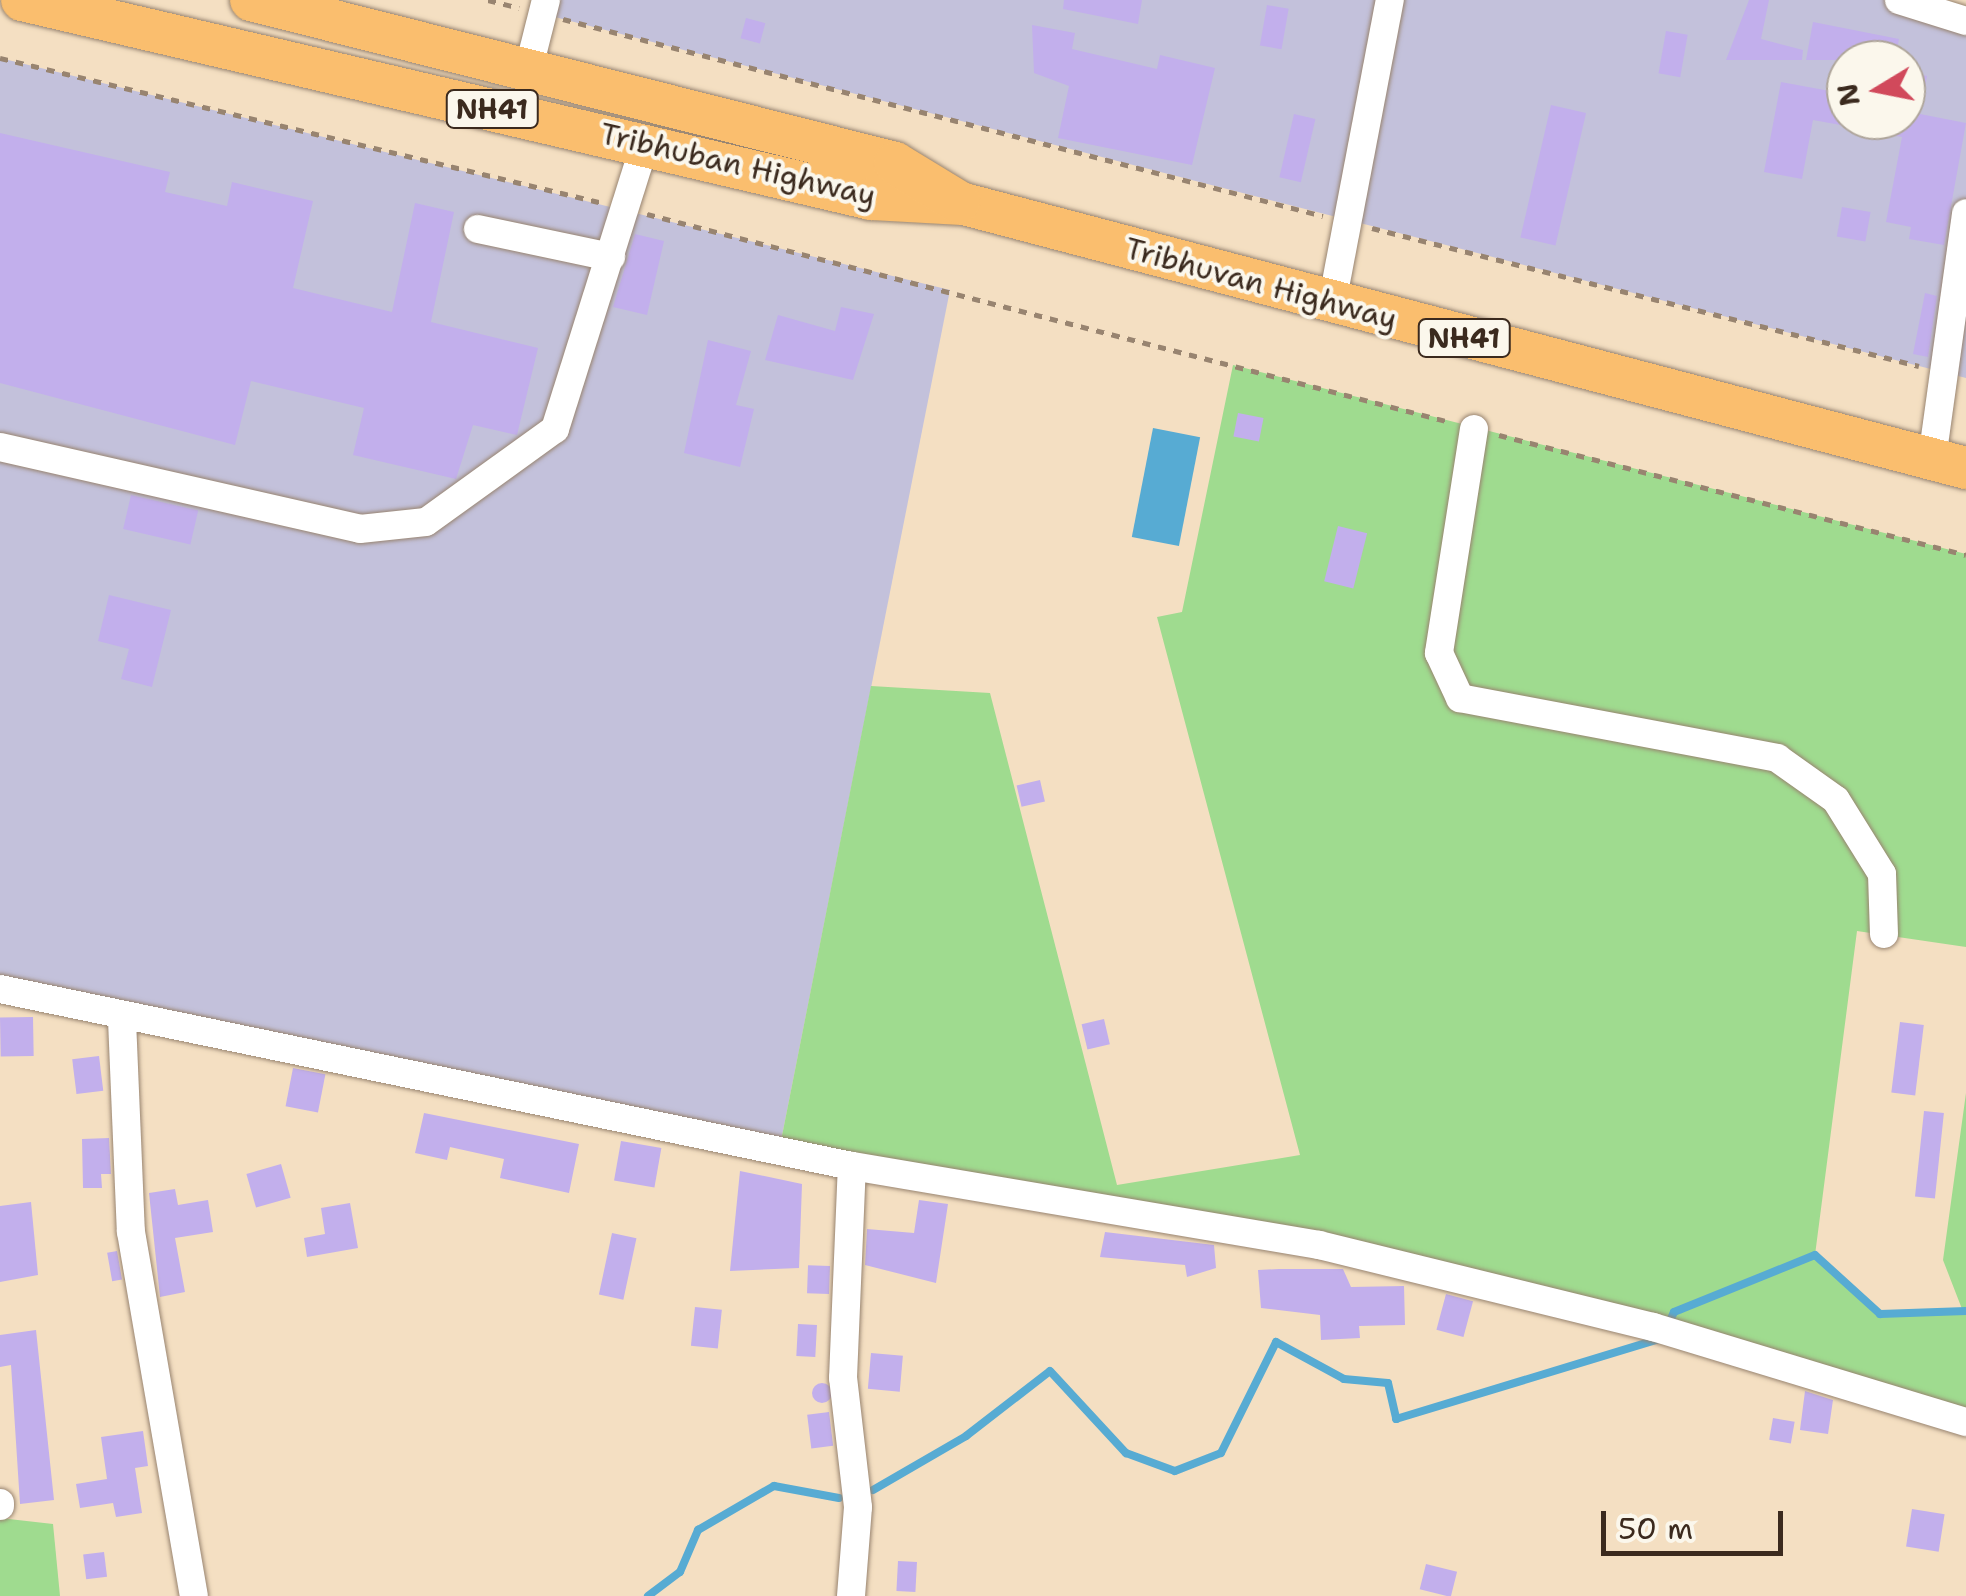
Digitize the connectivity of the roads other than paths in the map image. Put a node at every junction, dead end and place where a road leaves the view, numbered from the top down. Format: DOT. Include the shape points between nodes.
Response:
graph roads {
  1 [pos="22,0"];
  2 [pos="251,0"];
  3 [pos="1390,0"];
  4 [pos="1899,0"];
  5 [pos="544,7"];
  6 [pos="1966,22"];
  7 [pos="528,71"];
  8 [pos="645,144"];
  9 [pos="964,204"];
  10 [pos="1966,213"];
  11 [pos="478,229"];
  12 [pos="611,257"];
  13 [pos="1332,303"];
  14 [pos="1474,429"];
  15 [pos="0,447"];
  16 [pos="1949,464"];
  17 [pos="1884,934"];
  18 [pos="0,989"];
  19 [pos="122,1020"];
  20 [pos="852,1166"];
  21 [pos="1966,1422"];
  22 [pos="194,1596"];
  23 [pos="851,1596"];
  1 -- 8 [label="highway, Tribhuban Highway / NH41"];
  2 -- 7 [label="highway, Tribhuban Highway / NH41"];
  3 -- 13 [label="street"];
  4 -- 6 [label="street"];
  5 -- 7 [label="street"];
  7 -- 9 [label="highway, Tribhuban Highway / NH41" via="895,163"];
  8 -- 9 [label="highway, Tribhuban Highway / NH41" via="871,199"];
  8 -- 12 [label="street"];
  9 -- 13 [label="highway, Tribhuvan Highway / NH41"];
  10 -- 16 [label="street" via="1946,373"];
  11 -- 12 [label="street"];
  12 -- 15 [label="street" via="555,429 426,522 360,529"];
  13 -- 16 [label="highway, Tribhuvan Highway / NH41"];
  14 -- 17 [label="street" via="1439,653 1460,698 1777,758 1836,800 1882,874"];
  18 -- 19 [label="street"];
  19 -- 20 [label="street"];
  19 -- 22 [label="street" via="130,1232"];
  20 -- 21 [label="street" via="1319,1244 1654,1328"];
  20 -- 23 [label="street" via="842,1378 858,1507"];
}
